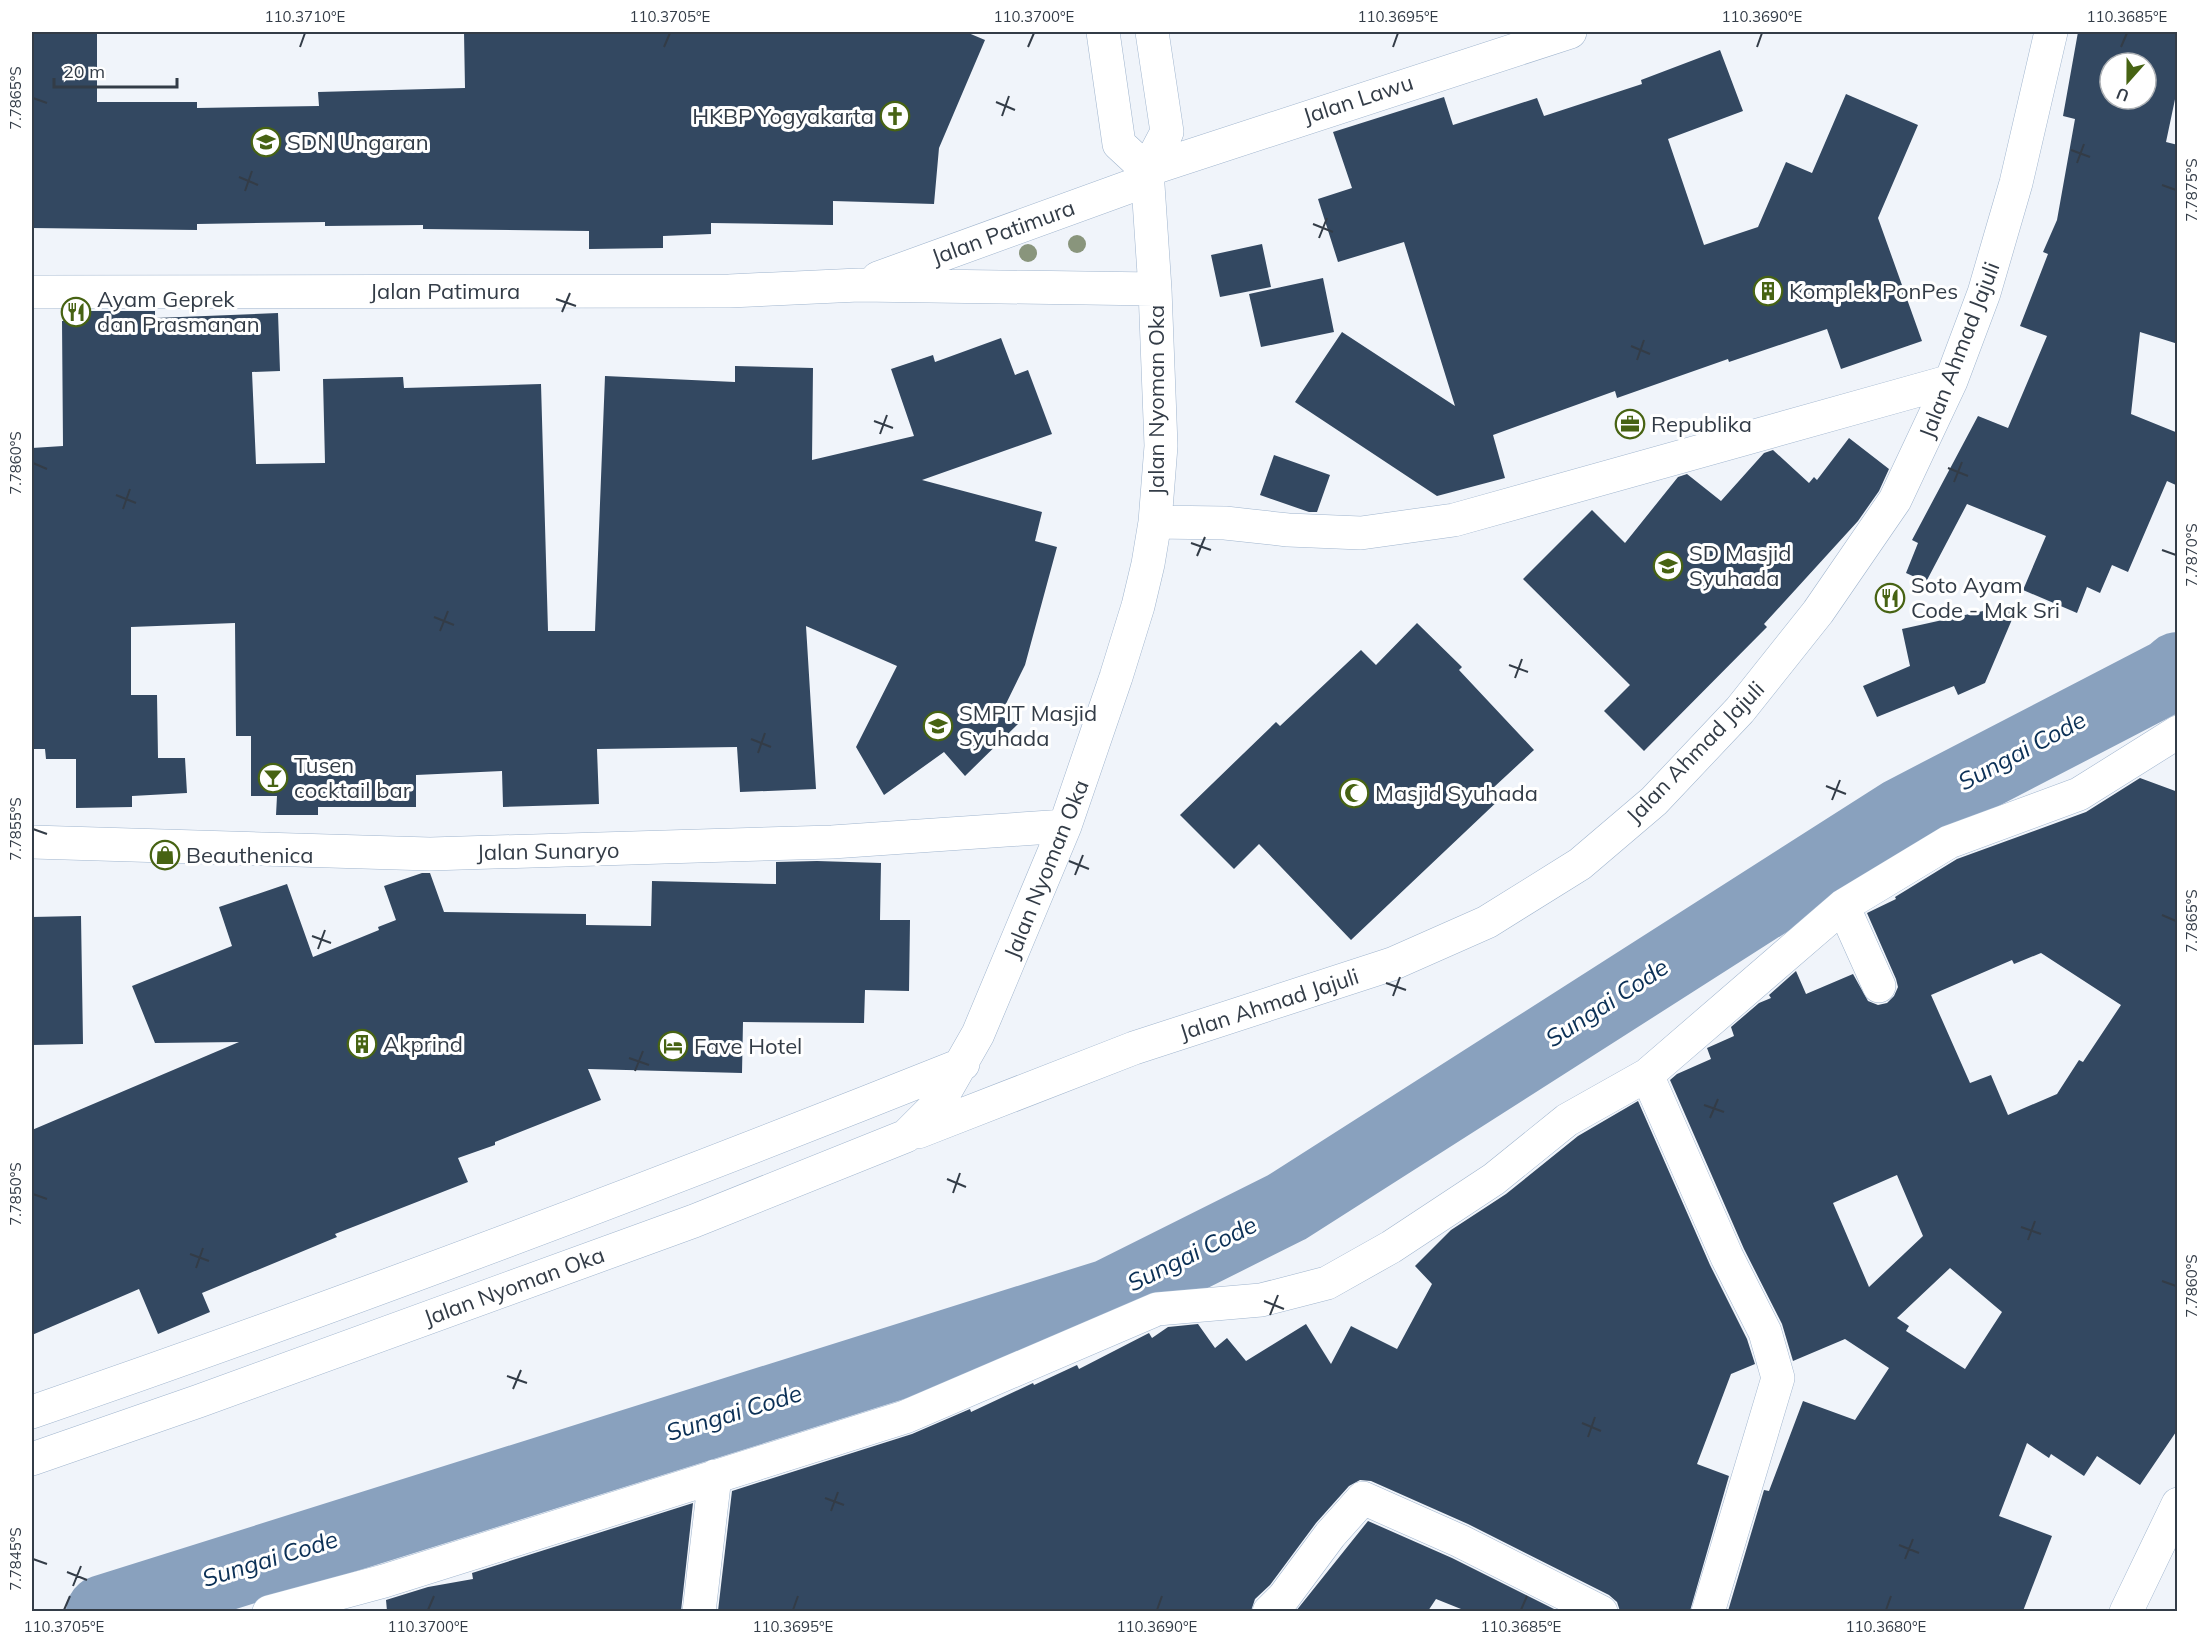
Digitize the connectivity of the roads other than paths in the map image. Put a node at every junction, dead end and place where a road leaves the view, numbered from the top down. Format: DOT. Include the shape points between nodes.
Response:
graph roads {
  1 [pos="1103,32"];
  2 [pos="1152,32"];
  3 [pos="1570,32"];
  4 [pos="2051,32"];
  5 [pos="1148,175"];
  6 [pos="859,285"];
  7 [pos="1155,289"];
  8 [pos="32,292"];
  9 [pos="1951,381"];
  10 [pos="1155,522"];
  11 [pos="2178,732"];
  12 [pos="1065,826"];
  13 [pos="32,842"];
  14 [pos="1843,906"];
  15 [pos="1879,986"];
  16 [pos="963,1064"];
  17 [pos="1647,1075"];
  18 [pos="906,1136"];
  19 [pos="680,1178"];
  20 [pos="694,1221"];
  21 [pos="526,1234"];
  22 [pos="541,1276"];
  23 [pos="276,1326"];
  24 [pos="185,1359"];
  25 [pos="290,1368"];
  26 [pos="199,1401"];
  27 [pos="32,1412"];
  28 [pos="32,1459"];
  29 [pos="714,1476"];
  30 [pos="2178,1504"];
  31 [pos="369,1598"];
  32 [pos="269,1611"];
  33 [pos="699,1611"];
  34 [pos="1269,1611"];
  35 [pos="1601,1611"];
  36 [pos="1708,1611"];
  37 [pos="2126,1611"];
  1 -- 5 [label="street" via="1119,144"];
  2 -- 5 [label="street" via="1167,132"];
  3 -- 5 [label="street, Jalan Lawu"];
  4 -- 9 [label="street, Jalan Ahmad Jajuli" via="2016,183 1984,292"];
  5 -- 6 [label="street, Jalan Patimura"];
  5 -- 7 [label="street, Jalan Nyoman Oka"];
  6 -- 7 [label="street, Jalan Patimura"];
  6 -- 8 [label="street, Jalan Patimura" via="729,291"];
  7 -- 10 [label="street, Jalan Nyoman Oka" via="1161,446"];
  9 -- 10 [label="street" via="1454,520 1361,532"];
  9 -- 18 [label="street, Jalan Ahmad Jajuli" via="1896,500 1818,612 1740,710 1654,801 1580,864 1487,922 1392,964 1134,1048"];
  10 -- 12 [label="street, Jalan Nyoman Oka" via="1138,606"];
  11 -- 14 [label="street" via="2079,794 1950,842"];
  12 -- 13 [label="street, Jalan Sunaryo" via="832,842 441,854"];
  12 -- 16 [label="street, Jalan Nyoman Oka"];
  14 -- 15 [label="street"];
  14 -- 17 [label="street"];
  16 -- 18 [label="street, Jalan Nyoman Oka" via="938,1104"];
  16 -- 19 [label="street, Jalan Nyoman Oka"];
  17 -- 29 [label="street" via="1567,1120 1494,1179 1391,1247 1327,1283 1261,1300 1157,1309 905,1417"];
  17 -- 36 [label="street" via="1727,1257 1765,1332 1778,1378"];
  18 -- 20 [label="street, Jalan Nyoman Oka"];
  19 -- 20 [label="street"];
  19 -- 21 [label="street, Jalan Nyoman Oka"];
  20 -- 22 [label="street, Jalan Nyoman Oka"];
  21 -- 22 [label="street"];
  21 -- 23 [label="street, Jalan Nyoman Oka"];
  22 -- 25 [label="street, Jalan Nyoman Oka"];
  23 -- 24 [label="street, Jalan Nyoman Oka"];
  23 -- 25 [label="street"];
  24 -- 26 [label="street"];
  24 -- 27 [label="street, Jalan Nyoman Oka"];
  25 -- 26 [label="street, Jalan Nyoman Oka"];
  26 -- 28 [label="street, Jalan Nyoman Oka"];
  29 -- 31 [label="street"];
  29 -- 33 [label="street"];
  30 -- 37 [label="street"];
  31 -- 32 [label="street"];
  34 -- 35 [label="street" via="1284,1598 1363,1498"];
}
